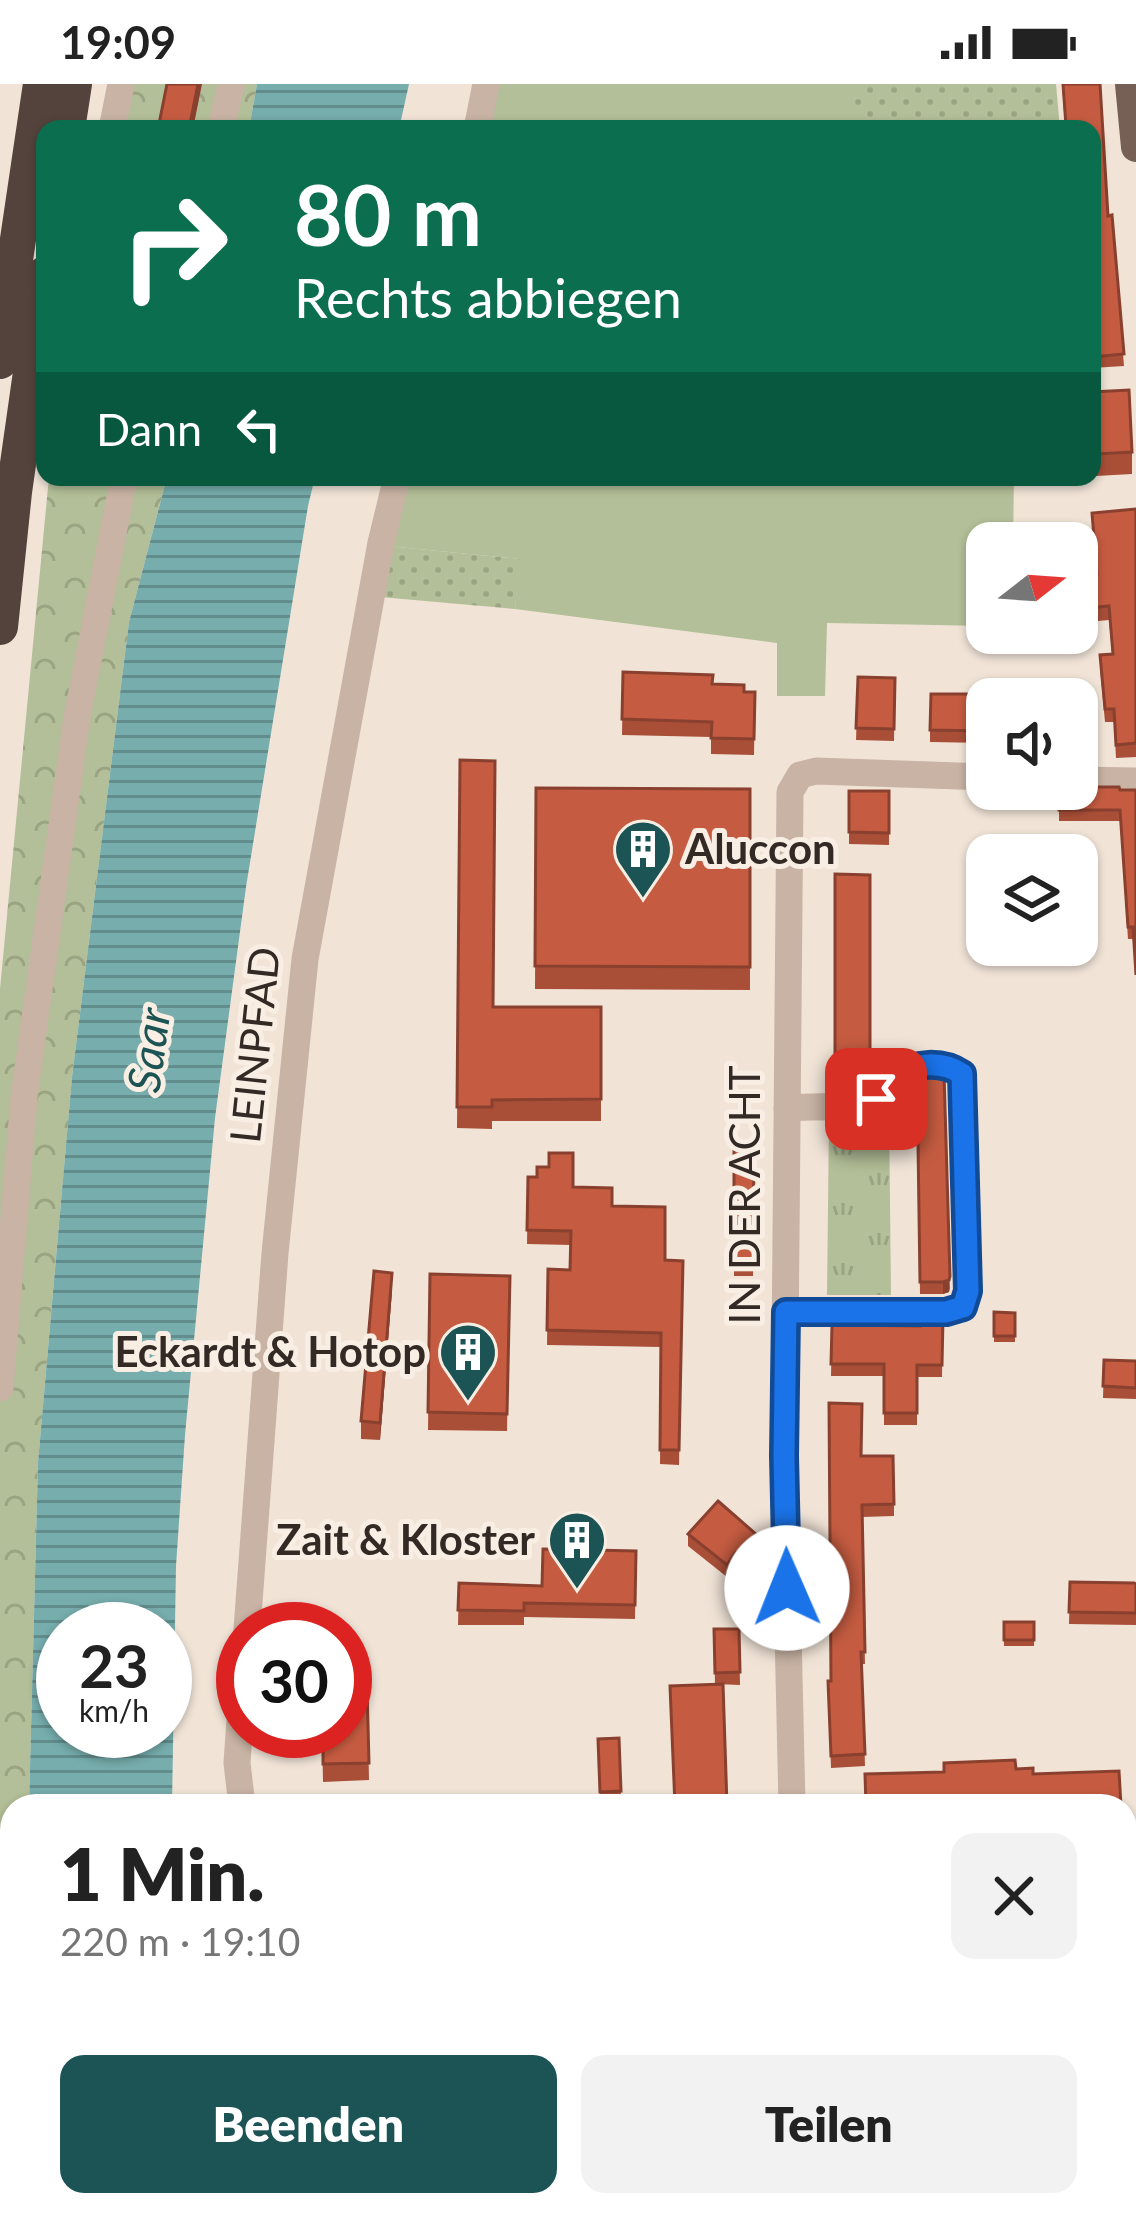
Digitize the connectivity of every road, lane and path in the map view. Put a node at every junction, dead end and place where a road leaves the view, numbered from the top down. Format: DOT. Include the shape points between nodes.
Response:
graph roads {
  1 [pos="41,84"];
  2 [pos="74,84"];
  3 [pos="121,84"];
  4 [pos="231,84"];
  5 [pos="486,84"];
  6 [pos="1130,84"];
  7 [pos="68,120"];
  8 [pos="114,120"];
  9 [pos="223,120"];
  10 [pos="479,120"];
  11 [pos="1136,147"];
  12 [pos="36,337"];
  13 [pos="0,361"];
  14 [pos="36,427"];
  15 [pos="18,464"];
  16 [pos="122,486"];
  17 [pos="395,486"];
  18 [pos="0,627"];
  19 [pos="966,776"];
  20 [pos="1098,780"];
  21 [pos="1136,782"];
  22 [pos="787,1108"];
  23 [pos="786,1312"];
  24 [pos="0,1388"];
  25 [pos="249,1602"];
  26 [pos="236,1758"];
  27 [pos="240,1794"];
  28 [pos="792,1794"];
  1 -- 13 [label="highway"];
  2 -- 7 [label="highway"];
  3 -- 8 [label="street"];
  4 -- 9 [label="street"];
  5 -- 10 [label="street"];
  6 -- 11 [label="main road"];
  12 -- 15 [label="highway"];
  14 -- 15 [label="street"];
  15 -- 18 [label="highway"];
  16 -- 24 [label="street" via="77,717 24,1096"];
  17 -- 25 [label="street, LEINPFAD" via="305,959"];
  19 -- 22 [label="street, IN DER ACHT" via="816,771 800,775 790,792"];
  20 -- 21 [label="street"];
  22 -- 23 [label="street, IN DER ACHT"];
  22 -- 23 [label="street" via="876,1099 896,1076 923,1065 962,1074 968,1291 963,1307 946,1312"];
  23 -- 28 [label="street, IN DER ACHT"];
  26 -- 27 [label="street"];
}
